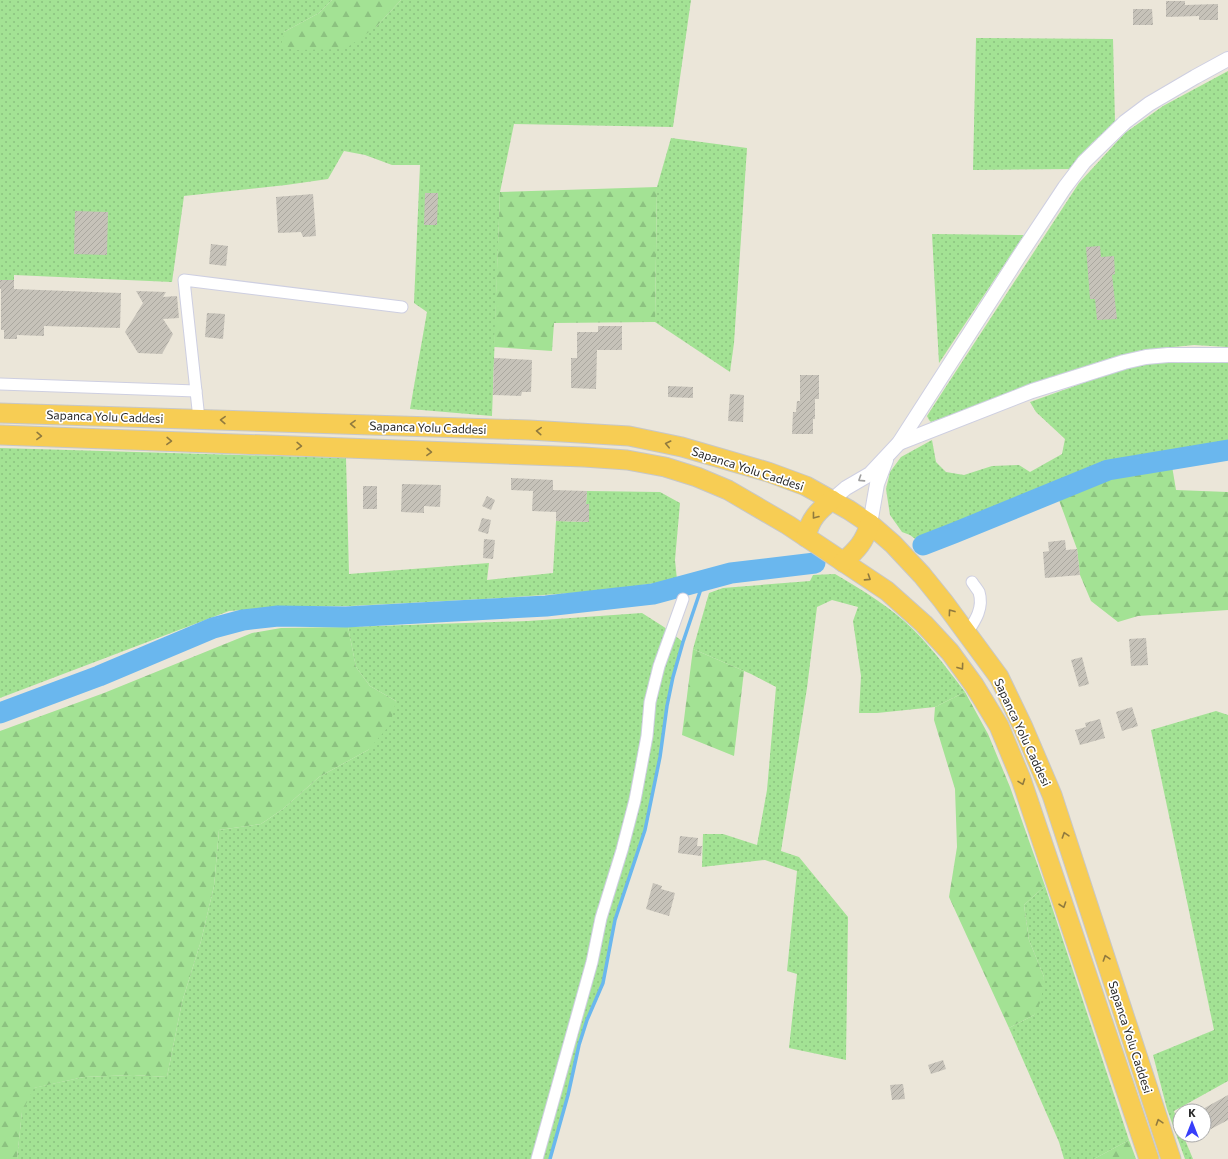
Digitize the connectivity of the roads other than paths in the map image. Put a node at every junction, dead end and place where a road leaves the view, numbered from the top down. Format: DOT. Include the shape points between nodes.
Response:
graph roads {
  1 [pos="1228,59"];
  2 [pos="402,307"];
  3 [pos="1228,355"];
  4 [pos="0,384"];
  5 [pos="196,391"];
  6 [pos="0,413"];
  7 [pos="199,420"];
  8 [pos="0,434"];
  9 [pos="899,443"];
  10 [pos="888,456"];
  11 [pos="832,500"];
  12 [pos="870,524"];
  13 [pos="806,537"];
  14 [pos="843,562"];
  15 [pos="972,582"];
  16 [pos="684,600"];
  17 [pos="967,633"];
  18 [pos="536,1159"];
  19 [pos="1149,1159"];
  20 [pos="1171,1159"];
  1 -- 9 [label="street" via="1149,104 1124,122 1084,162 1018,258"];
  2 -- 5 [label="street" via="184,280"];
  3 -- 9 [label="street" via="1168,355 1124,362 1032,391"];
  4 -- 5 [label="street"];
  5 -- 7 [label="street"];
  6 -- 7 [label="highway, Sapanca Yolu Caddesi"];
  11 -- 7 [label="highway, Sapanca Yolu Caddesi, one-way" via="806,486 768,472 682,447 629,436 529,430"];
  8 -- 13 [label="highway, Sapanca Yolu Caddesi, one-way" via="627,460 671,469 728,490"];
  9 -- 10 [label="street"];
  10 -- 11 [label="street, one-way" via="870,474"];
  10 -- 12 [label="street" via="877,484"];
  11 -- 12 [label="highway, Sapanca Yolu Caddesi"];
  11 -- 13 [label="highway, one-way" via="813,517"];
  12 -- 14 [label="highway" via="862,543"];
  17 -- 12 [label="highway, Sapanca Yolu Caddesi, one-way" via="922,575"];
  13 -- 14 [label="highway, Sapanca Yolu Caddesi"];
  14 -- 19 [label="highway, Sapanca Yolu Caddesi, one-way" via="888,591 924,624 974,685 999,726 1021,780"];
  15 -- 17 [label="street" via="979,592 980,606 978,617"];
  16 -- 18 [label="street" via="659,666 650,702 647,736 635,800"];
  20 -- 17 [label="highway, Sapanca Yolu Caddesi, one-way" via="1052,795 999,677"];
}
